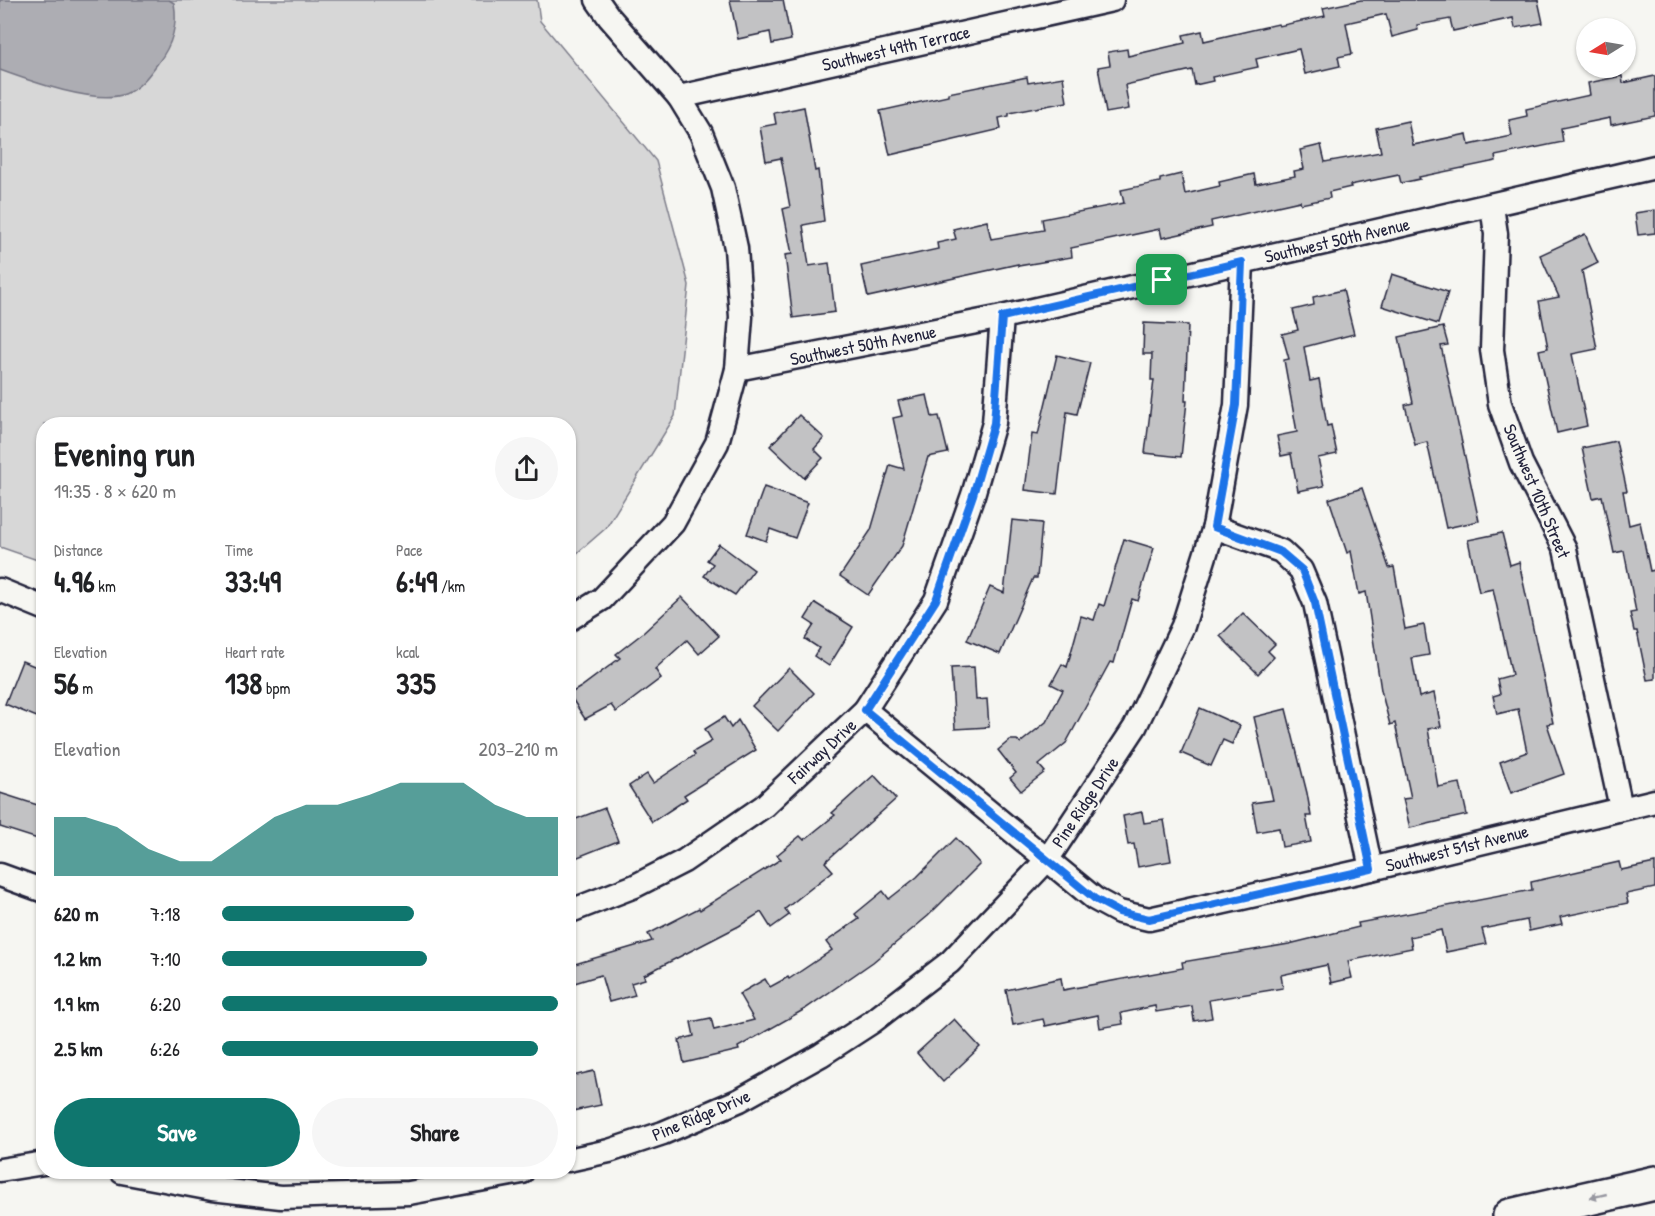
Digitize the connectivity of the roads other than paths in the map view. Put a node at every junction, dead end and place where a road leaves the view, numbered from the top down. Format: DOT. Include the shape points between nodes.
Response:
graph roads {
  1 [pos="597,0"];
  2 [pos="1112,0"];
  3 [pos="680,97"];
  4 [pos="1655,167"];
  5 [pos="1492,206"];
  6 [pos="1242,262"];
  7 [pos="1002,317"];
  8 [pos="737,369"];
  9 [pos="1214,527"];
  10 [pos="0,590"];
  11 [pos="36,605"];
  12 [pos="576,615"];
  13 [pos="865,710"];
  14 [pos="1655,801"];
  15 [pos="1621,808"];
  16 [pos="1047,860"];
  17 [pos="1371,869"];
  18 [pos="0,875"];
  19 [pos="36,888"];
  20 [pos="576,909"];
  21 [pos="576,1158"];
  22 [pos="36,1165"];
  23 [pos="0,1170"];
  24 [pos="159,1179"];
  25 [pos="485,1179"];
  26 [pos="1655,1183"];
  27 [pos="1510,1216"];
  1 -- 3 [label="street"];
  2 -- 3 [label="street, Southwest 49th Terrace"];
  3 -- 8 [label="street" via="701,133 723,188 736,248 741,317"];
  4 -- 5 [label="street, Southwest 50th Avenue"];
  5 -- 6 [label="street, Southwest 50th Avenue"];
  5 -- 15 [label="street, Southwest 10th Street" via="1496,234 1492,350 1500,405 1521,463 1565,549"];
  6 -- 7 [label="street, Southwest 50th Avenue"];
  6 -- 9 [label="street, Pine Ridge Drive" via="1236,405"];
  7 -- 8 [label="street, Southwest 50th Avenue"];
  7 -- 13 [label="street, Fairway Drive" via="994,423 970,506 936,600"];
  8 -- 12 [label="street" via="717,443 673,523 602,599"];
  9 -- 16 [label="street, Pine Ridge Drive" via="1183,626 1135,728"];
  9 -- 17 [label="street" via="1281,552 1302,570 1315,603"];
  10 -- 11 [label="street"];
  13 -- 16 [label="street, Southwest 51st Avenue"];
  13 -- 20 [label="street, Fairway Drive" via="764,806 693,855 635,886"];
  14 -- 15 [label="street, Southwest 51st Avenue"];
  15 -- 17 [label="street, Southwest 51st Avenue"];
  16 -- 17 [label="street, Southwest 51st Avenue" via="1095,899 1119,912 1149,919"];
  16 -- 21 [label="street, Pine Ridge Drive" via="950,962 872,1022 821,1055 740,1100 663,1133"];
  18 -- 19 [label="street"];
  22 -- 23 [label="street"];
  24 -- 25 [label="street" via="281,1197 410,1193"];
  26 -- 27 [label="highway, one-way"];
}
